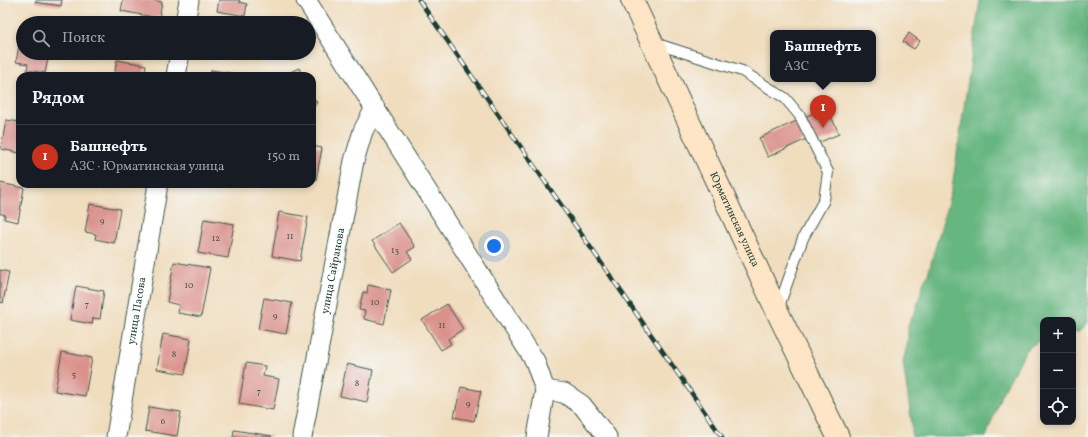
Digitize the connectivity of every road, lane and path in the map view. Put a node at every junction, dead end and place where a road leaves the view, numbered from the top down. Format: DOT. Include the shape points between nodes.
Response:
graph roads {
  1 [pos="189,0"];
  2 [pos="306,0"];
  3 [pos="632,0"];
  4 [pos="186,16"];
  5 [pos="652,42"];
  6 [pos="179,60"];
  7 [pos="177,72"];
  8 [pos="375,108"];
  9 [pos="157,188"];
  10 [pos="777,311"];
  11 [pos="546,390"];
  12 [pos="116,437"];
  13 [pos="302,437"];
  14 [pos="537,437"];
  15 [pos="607,437"];
  16 [pos="838,437"];
  1 -- 4 [label="street"];
  2 -- 8 [label="street"];
  3 -- 5 [label="main road, Юрматинская улица"];
  5 -- 10 [label="main road, Юрматинская улица"];
  5 -- 10 [label="lane" via="742,71 785,98 800,116 828,172 824,200 803,238"];
  6 -- 7 [label="street"];
  8 -- 11 [label="street" via="535,361"];
  8 -- 13 [label="street, улица Сайранова" via="363,131 354,161"];
  9 -- 12 [label="street, улица Пасова"];
  10 -- 16 [label="main road, Юрматинская улица"];
  11 -- 14 [label="street"];
  11 -- 15 [label="street" via="564,393 582,405"];
}
